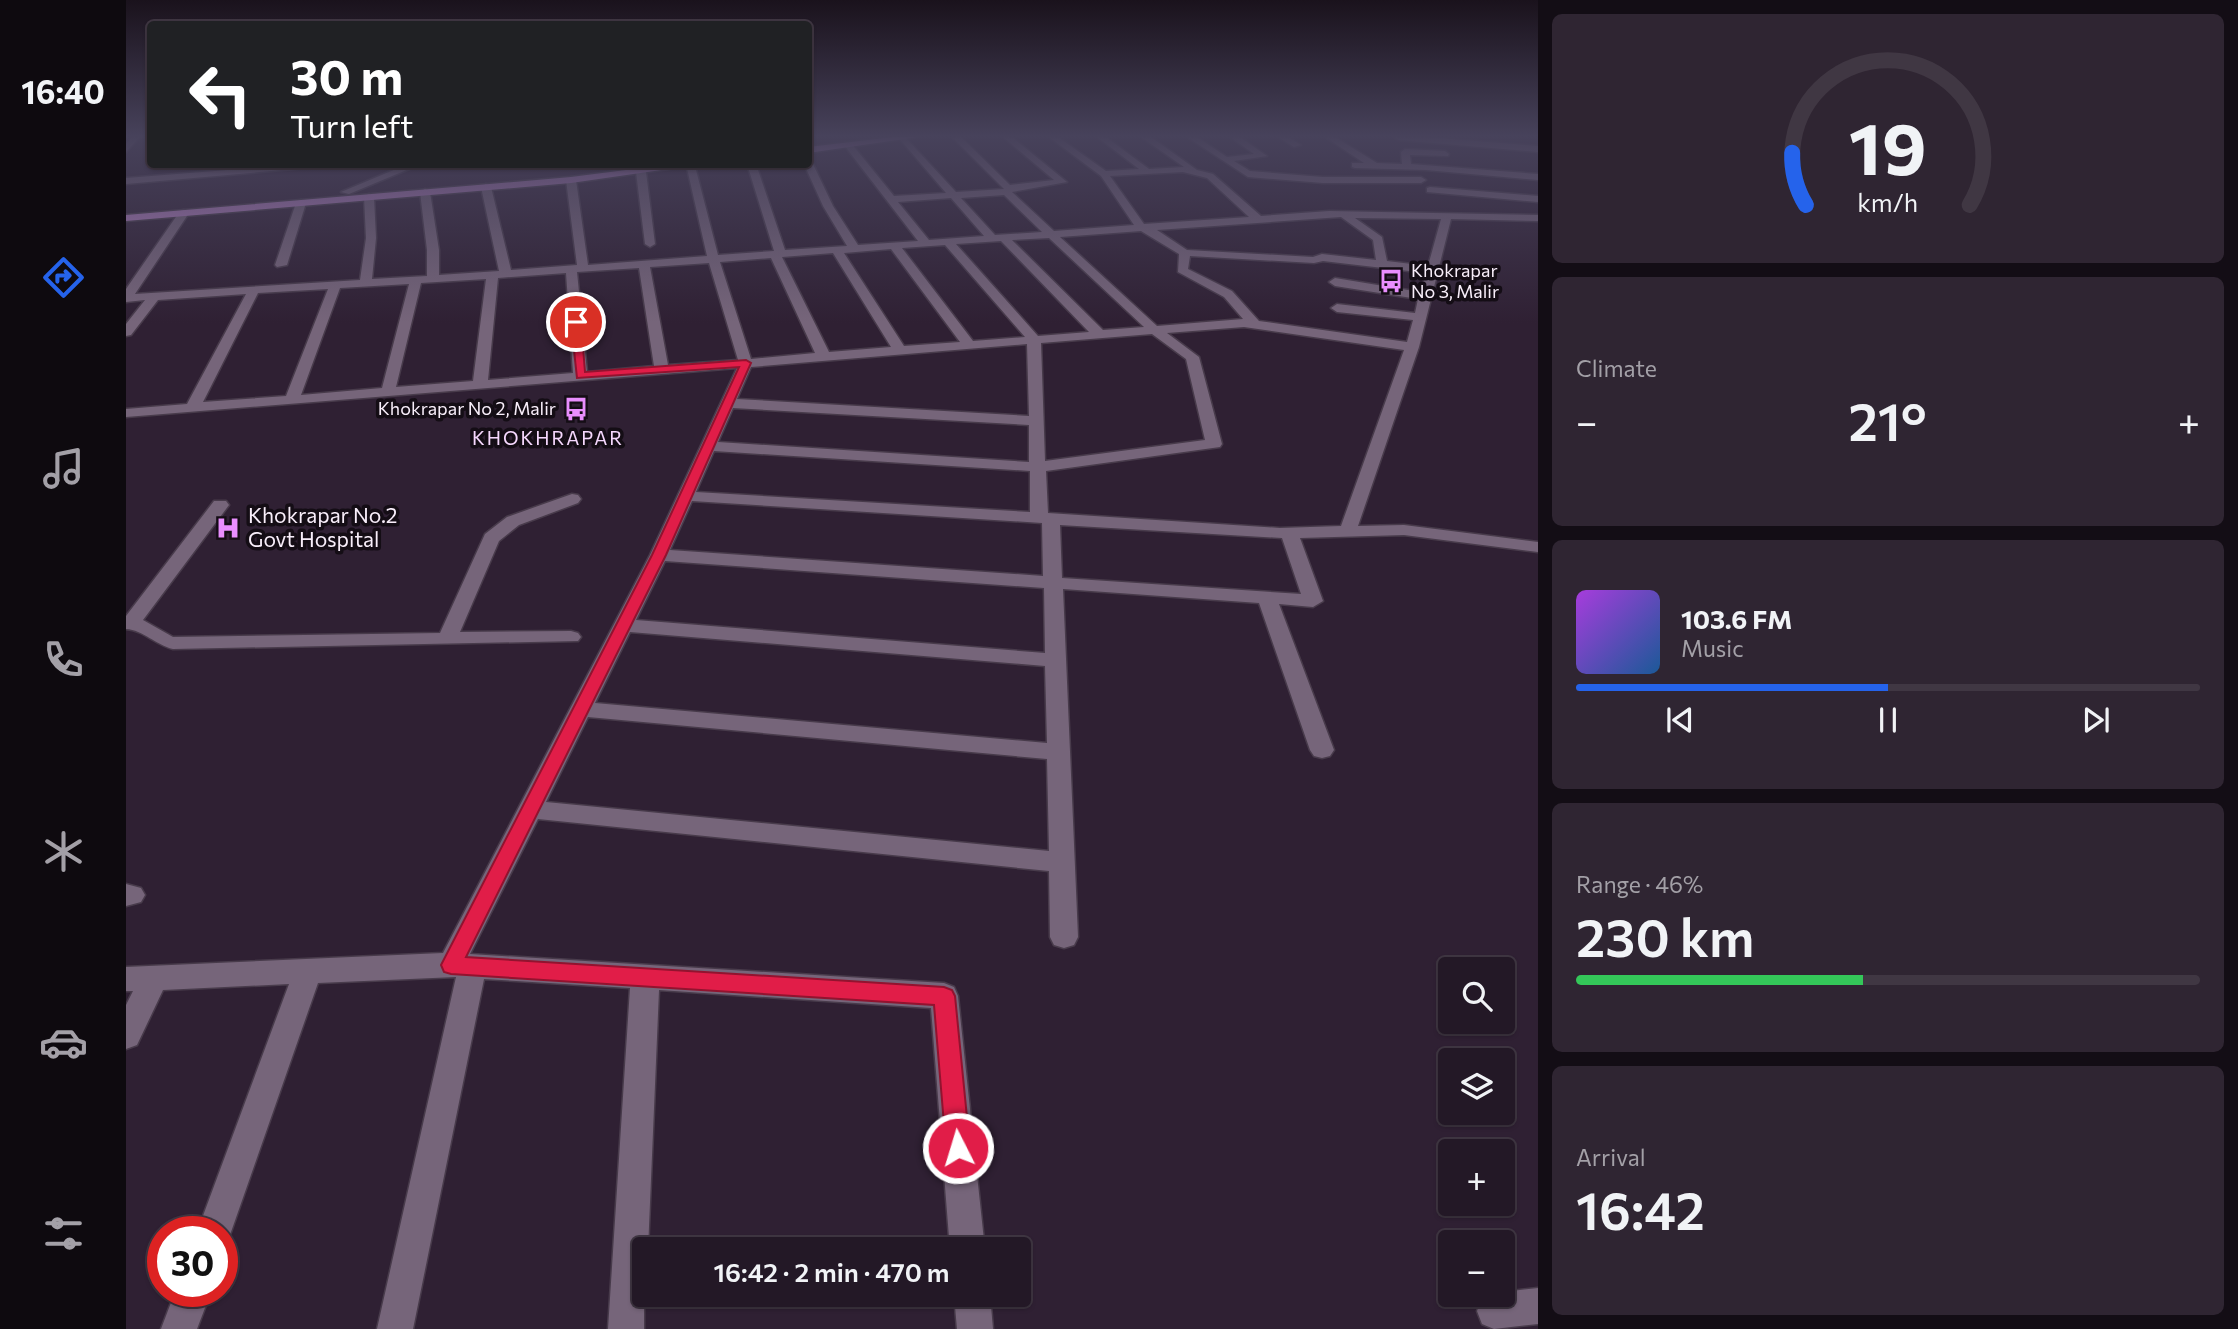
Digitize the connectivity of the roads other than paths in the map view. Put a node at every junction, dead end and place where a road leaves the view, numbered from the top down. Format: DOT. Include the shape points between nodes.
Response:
graph roads {
  1 [pos="262,199"];
  2 [pos="346,199"];
  3 [pos="369,199"];
  4 [pos="426,199"];
  5 [pos="488,199"];
  6 [pos="572,199"];
  7 [pos="643,199"];
  8 [pos="702,199"];
  9 [pos="762,199"];
  10 [pos="825,199"];
  11 [pos="891,199"];
  12 [pos="955,199"];
  13 [pos="1015,199"];
  14 [pos="1123,199"];
  15 [pos="1236,199"];
  16 [pos="1442,199"];
  17 [pos="301,203"];
  18 [pos="126,212"];
  19 [pos="184,213"];
  20 [pos="1343,214"];
  21 [pos="1447,215"];
  22 [pos="1463,215"];
  23 [pos="126,218"];
  24 [pos="1538,218"];
  25 [pos="1258,219"];
  26 [pos="1144,228"];
  27 [pos="1049,235"];
  28 [pos="998,238"];
  29 [pos="948,242"];
  30 [pos="926,243"];
  31 [pos="650,244"];
  32 [pos="894,245"];
  33 [pos="853,248"];
  34 [pos="836,249"];
  35 [pos="778,253"];
  36 [pos="1185,253"];
  37 [pos="713,258"];
  38 [pos="644,263"];
  39 [pos="1382,263"];
  40 [pos="281,265"];
  41 [pos="577,268"];
  42 [pos="1433,270"];
  43 [pos="499,275"];
  44 [pos="433,279"];
  45 [pos="132,280"];
  46 [pos="416,280"];
  47 [pos="1335,282"];
  48 [pos="366,283"];
  49 [pos="335,285"];
  50 [pos="254,290"];
  51 [pos="155,296"];
  52 [pos="1426,297"];
  53 [pos="126,298"];
  54 [pos="1337,308"];
  55 [pos="1420,317"];
  56 [pos="1255,325"];
  57 [pos="1153,329"];
  58 [pos="126,332"];
  59 [pos="1099,334"];
  60 [pos="1034,339"];
  61 [pos="969,345"];
  62 [pos="1412,347"];
  63 [pos="900,351"];
  64 [pos="824,357"];
  65 [pos="746,363"];
  66 [pos="662,370"];
  67 [pos="580,376"];
  68 [pos="480,384"];
  69 [pos="388,391"];
  70 [pos="292,399"];
  71 [pos="728,403"];
  72 [pos="192,407"];
  73 [pos="126,413"];
  74 [pos="1036,422"];
  75 [pos="708,446"];
  76 [pos="1037,467"];
  77 [pos="686,496"];
  78 [pos="572,499"];
  79 [pos="220,506"];
  80 [pos="1045,518"];
  81 [pos="1289,533"];
  82 [pos="1347,533"];
  83 [pos="1538,547"];
  84 [pos="659,555"];
  85 [pos="1053,583"];
  86 [pos="1267,598"];
  87 [pos="129,623"];
  88 [pos="624,625"];
  89 [pos="448,637"];
  90 [pos="571,637"];
  91 [pos="1055,660"];
  92 [pos="581,709"];
  93 [pos="1322,750"];
  94 [pos="1058,752"];
  95 [pos="530,810"];
  96 [pos="1061,862"];
  97 [pos="1064,937"];
  98 [pos="462,966"];
  99 [pos="307,971"];
  100 [pos="645,978"];
  101 [pos="140,979"];
  102 [pos="126,1036"];
  103 [pos="220,1216"];
  104 [pos="967,1237"];
  105 [pos="1538,1306"];
  106 [pos="187,1307"];
  107 [pos="973,1307"];
  108 [pos="1495,1311"];
  109 [pos="179,1329"];
  110 [pos="395,1329"];
  111 [pos="626,1329"];
  112 [pos="975,1329"];
  1 -- 18 [label="main road"];
  2 -- 17 [label="main road"];
  3 -- 48 [label="street"];
  4 -- 44 [label="street"];
  5 -- 43 [label="street"];
  6 -- 41 [label="street"];
  7 -- 31 [label="street"];
  8 -- 37 [label="street"];
  9 -- 35 [label="street"];
  10 -- 33 [label="street"];
  11 -- 30 [label="street"];
  12 -- 28 [label="street"];
  13 -- 27 [label="street"];
  14 -- 26 [label="street"];
  15 -- 25 [label="street"];
  16 -- 22 [label="street"];
  17 -- 19 [label="main road"];
  17 -- 40 [label="street"];
  19 -- 23 [label="main road"];
  19 -- 45 [label="street"];
  20 -- 21 [label="street"];
  20 -- 25 [label="street"];
  20 -- 39 [label="street" via="1378,239"];
  21 -- 22 [label="street"];
  21 -- 42 [label="street"];
  22 -- 24 [label="street"];
  25 -- 26 [label="street"];
  26 -- 27 [label="street"];
  26 -- 36 [label="street"];
  27 -- 28 [label="street"];
  27 -- 57 [label="street"];
  28 -- 29 [label="street"];
  28 -- 59 [label="street"];
  29 -- 30 [label="street"];
  29 -- 60 [label="street"];
  30 -- 32 [label="street"];
  32 -- 33 [label="street"];
  32 -- 61 [label="street"];
  33 -- 34 [label="street"];
  34 -- 35 [label="street"];
  34 -- 63 [label="street"];
  35 -- 37 [label="street"];
  35 -- 64 [label="street"];
  36 -- 39 [label="street"];
  36 -- 56 [label="street" via="1182,270 1228,294"];
  37 -- 38 [label="street"];
  37 -- 65 [label="street"];
  38 -- 41 [label="street"];
  38 -- 66 [label="street"];
  39 -- 42 [label="street"];
  41 -- 43 [label="street"];
  41 -- 67 [label="street"];
  42 -- 52 [label="street"];
  43 -- 44 [label="street"];
  43 -- 68 [label="street"];
  44 -- 46 [label="street"];
  45 -- 53 [label="street"];
  46 -- 48 [label="street"];
  46 -- 69 [label="street"];
  47 -- 52 [label="street"];
  48 -- 49 [label="street"];
  49 -- 50 [label="street"];
  49 -- 70 [label="street"];
  50 -- 51 [label="street"];
  50 -- 72 [label="street"];
  51 -- 53 [label="street"];
  51 -- 58 [label="street"];
  52 -- 55 [label="street"];
  54 -- 55 [label="street"];
  55 -- 62 [label="street"];
  56 -- 57 [label="street"];
  56 -- 62 [label="street"];
  57 -- 59 [label="street"];
  57 -- 76 [label="street" via="1192,358 1214,444"];
  59 -- 60 [label="street"];
  60 -- 61 [label="street"];
  60 -- 74 [label="street"];
  61 -- 63 [label="street"];
  62 -- 82 [label="street"];
  63 -- 64 [label="street"];
  64 -- 65 [label="street"];
  65 -- 66 [label="street"];
  65 -- 71 [label="street"];
  66 -- 67 [label="street"];
  67 -- 68 [label="street"];
  68 -- 69 [label="street"];
  69 -- 70 [label="street"];
  70 -- 72 [label="street"];
  71 -- 74 [label="street"];
  71 -- 75 [label="street"];
  72 -- 73 [label="street"];
  74 -- 76 [label="street"];
  75 -- 76 [label="street"];
  75 -- 77 [label="street"];
  76 -- 80 [label="street"];
  77 -- 80 [label="street"];
  77 -- 84 [label="street"];
  78 -- 89 [label="street" via="513,521 491,538"];
  79 -- 87 [label="street"];
  80 -- 81 [label="street"];
  80 -- 85 [label="street"];
  81 -- 82 [label="street"];
  81 -- 86 [label="street" via="1313,601"];
  82 -- 83 [label="street" via="1404,530"];
  84 -- 85 [label="street"];
  84 -- 88 [label="street"];
  85 -- 86 [label="street"];
  85 -- 91 [label="street"];
  86 -- 93 [label="street"];
  87 -- 89 [label="street" via="145,625 173,643"];
  88 -- 91 [label="street"];
  88 -- 92 [label="street"];
  89 -- 90 [label="street"];
  91 -- 94 [label="street"];
  92 -- 94 [label="street"];
  92 -- 95 [label="street"];
  94 -- 96 [label="street"];
  95 -- 96 [label="street"];
  95 -- 98 [label="street"];
  96 -- 97 [label="street"];
  98 -- 99 [label="street"];
  98 -- 100 [label="street"];
  98 -- 110 [label="street"];
  99 -- 101 [label="street"];
  99 -- 103 [label="street"];
  100 -- 104 [label="street" via="944,996"];
  100 -- 111 [label="street"];
  101 -- 102 [label="street"];
  105 -- 108 [label="street"];
  106 -- 109 [label="street"];
  107 -- 112 [label="street"];
}
